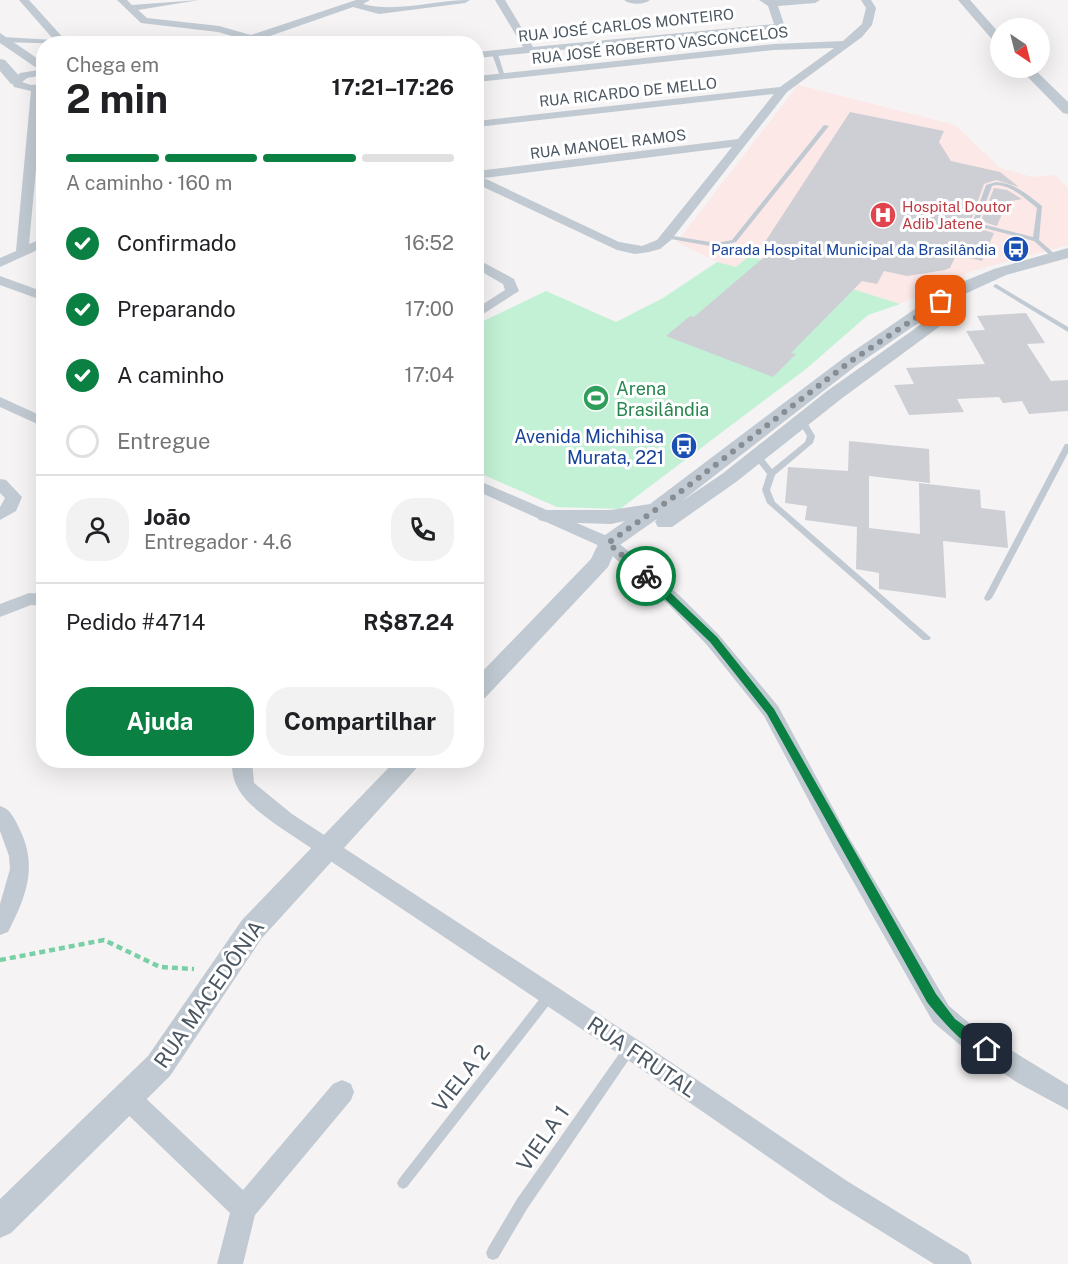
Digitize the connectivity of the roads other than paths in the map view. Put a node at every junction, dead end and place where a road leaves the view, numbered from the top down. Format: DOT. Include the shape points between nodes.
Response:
graph roads {
  1 [pos="24,0"];
  2 [pos="194,0"];
  3 [pos="365,0"];
  4 [pos="465,0"];
  5 [pos="500,0"];
  6 [pos="628,0"];
  7 [pos="645,0"];
  8 [pos="815,0"];
  9 [pos="866,0"];
  10 [pos="964,0"];
  11 [pos="768,2"];
  12 [pos="125,4"];
  13 [pos="352,4"];
  14 [pos="779,26"];
  15 [pos="990,30"];
  16 [pos="57,36"];
  17 [pos="241,36"];
  18 [pos="259,36"];
  19 [pos="2,38"];
  20 [pos="36,41"];
  21 [pos="846,44"];
  22 [pos="786,46"];
  23 [pos="530,50"];
  24 [pos="495,54"];
  25 [pos="484,55"];
  26 [pos="0,63"];
  27 [pos="36,65"];
  28 [pos="36,73"];
  29 [pos="503,76"];
  30 [pos="484,78"];
  31 [pos="1036,78"];
  32 [pos="14,85"];
  33 [pos="36,87"];
  34 [pos="783,90"];
  35 [pos="1068,110"];
  36 [pos="484,123"];
  37 [pos="36,124"];
  38 [pos="826,126"];
  39 [pos="742,142"];
  40 [pos="484,176"];
  41 [pos="484,180"];
  42 [pos="667,237"];
  43 [pos="1036,240"];
  44 [pos="36,246"];
  45 [pos="22,252"];
  46 [pos="1064,258"];
  47 [pos="0,264"];
  48 [pos="484,267"];
  49 [pos="0,279"];
  50 [pos="996,286"];
  51 [pos="36,294"];
  52 [pos="484,309"];
  53 [pos="1068,330"];
  54 [pos="0,401"];
  55 [pos="36,419"];
  56 [pos="802,421"];
  57 [pos="1068,446"];
  58 [pos="757,456"];
  59 [pos="771,474"];
  60 [pos="0,484"];
  61 [pos="484,488"];
  62 [pos="662,505"];
  63 [pos="0,515"];
  64 [pos="546,515"];
  65 [pos="609,552"];
  66 [pos="988,598"];
  67 [pos="36,600"];
  68 [pos="0,611"];
  69 [pos="926,638"];
  70 [pos="484,685"];
  71 [pos="242,768"];
  72 [pos="404,768"];
  73 [pos="0,814"];
  74 [pos="328,847"];
  75 [pos="0,925"];
  76 [pos="549,996"];
  77 [pos="630,1048"];
  78 [pos="342,1092"];
  79 [pos="128,1098"];
  80 [pos="1068,1098"];
  81 [pos="403,1184"];
  82 [pos="244,1209"];
  83 [pos="0,1222"];
  84 [pos="493,1253"];
  85 [pos="230,1264"];
  86 [pos="959,1264"];
  1 -- 16 [label="street"];
  2 -- 12 [label="street"];
  3 -- 13 [label="street"];
  4 -- 13 [label="street" via="379,11"];
  5 -- 23 [label="street"];
  6 -- 7 [label="street"];
  8 -- 11 [label="street"];
  9 -- 21 [label="street" via="871,8 867,26"];
  10 -- 15 [label="street"];
  11 -- 14 [label="street"];
  12 -- 17 [label="street" via="144,21 219,29"];
  13 -- 18 [label="street"];
  14 -- 22 [label="street"];
  14 -- 23 [label="street, RUA JOSÉ CARLOS MONTEIRO"];
  19 -- 20 [label="street"];
  19 -- 27 [label="street"];
  21 -- 22 [label="street, RUA JOSÉ ROBERTO VASCONCELOS"];
  21 -- 34 [label="street"];
  22 -- 29 [label="street, RUA JOSÉ ROBERTO VASCONCELOS"];
  23 -- 24 [label="street, RUA JOSÉ CARLOS MONTEIRO"];
  24 -- 25 [label="street, RUA JOSÉ CARLOS MONTEIRO"];
  24 -- 29 [label="lane"];
  26 -- 32 [label="street"];
  28 -- 32 [label="street"];
  29 -- 30 [label="street, RUA JOSÉ ROBERTO VASCONCELOS"];
  31 -- 35 [label="street"];
  32 -- 33 [label="street"];
  34 -- 36 [label="street, RUA RICARDO DE MELLO"];
  34 -- 39 [label="street"];
  37 -- 45 [label="street"];
  38 -- 42 [label="lane" via="734,241 716,245"];
  39 -- 40 [label="street, RUA MANOEL RAMOS"];
  39 -- 42 [label="street"];
  41 -- 42 [label="street" via="626,249 648,249"];
  43 -- 43 [label="lane" via="1040,207 1009,185 989,185 975,224"];
  43 -- 46 [label="lane"];
  44 -- 45 [label="street"];
  45 -- 47 [label="street"];
  46 -- 50 [label="street"];
  46 -- 62 [label="street" via="1000,272 921,313 851,361"];
  48 -- 52 [label="street" via="509,282 512,291"];
  49 -- 51 [label="street"];
  50 -- 53 [label="lane"];
  50 -- 56 [label="street" via="963,303"];
  54 -- 55 [label="street"];
  56 -- 58 [label="street"];
  56 -- 59 [label="lane" via="811,436 809,443"];
  57 -- 66 [label="lane"];
  58 -- 59 [label="lane"];
  58 -- 65 [label="street"];
  59 -- 69 [label="lane" via="766,490 771,503"];
  60 -- 63 [label="street" via="14,497"];
  61 -- 64 [label="street"];
  62 -- 64 [label="street" via="611,517"];
  62 -- 65 [label="street"];
  64 -- 65 [label="street"];
  65 -- 70 [label="street"];
  65 -- 80 [label="street" via="713,640 771,711 941,1014 967,1036"];
  67 -- 68 [label="street"];
  71 -- 74 [label="street, RUA FRUTAL" via="244,789"];
  72 -- 74 [label="street, RUA MACEDÔNIA"];
  73 -- 75 [label="street" via="14,834 21,861 19,888"];
  74 -- 76 [label="street, RUA FRUTAL"];
  74 -- 79 [label="street, RUA MACEDÔNIA" via="252,929 174,1047"];
  76 -- 77 [label="street, RUA FRUTAL"];
  76 -- 81 [label="lane, VIELA 2"];
  77 -- 84 [label="lane, VIELA 1" via="522,1204"];
  77 -- 86 [label="street, RUA FRUTAL" via="838,1190"];
  78 -- 82 [label="street"];
  79 -- 82 [label="street"];
  79 -- 83 [label="street, RUA MACEDÔNIA"];
  82 -- 85 [label="street"];
}
